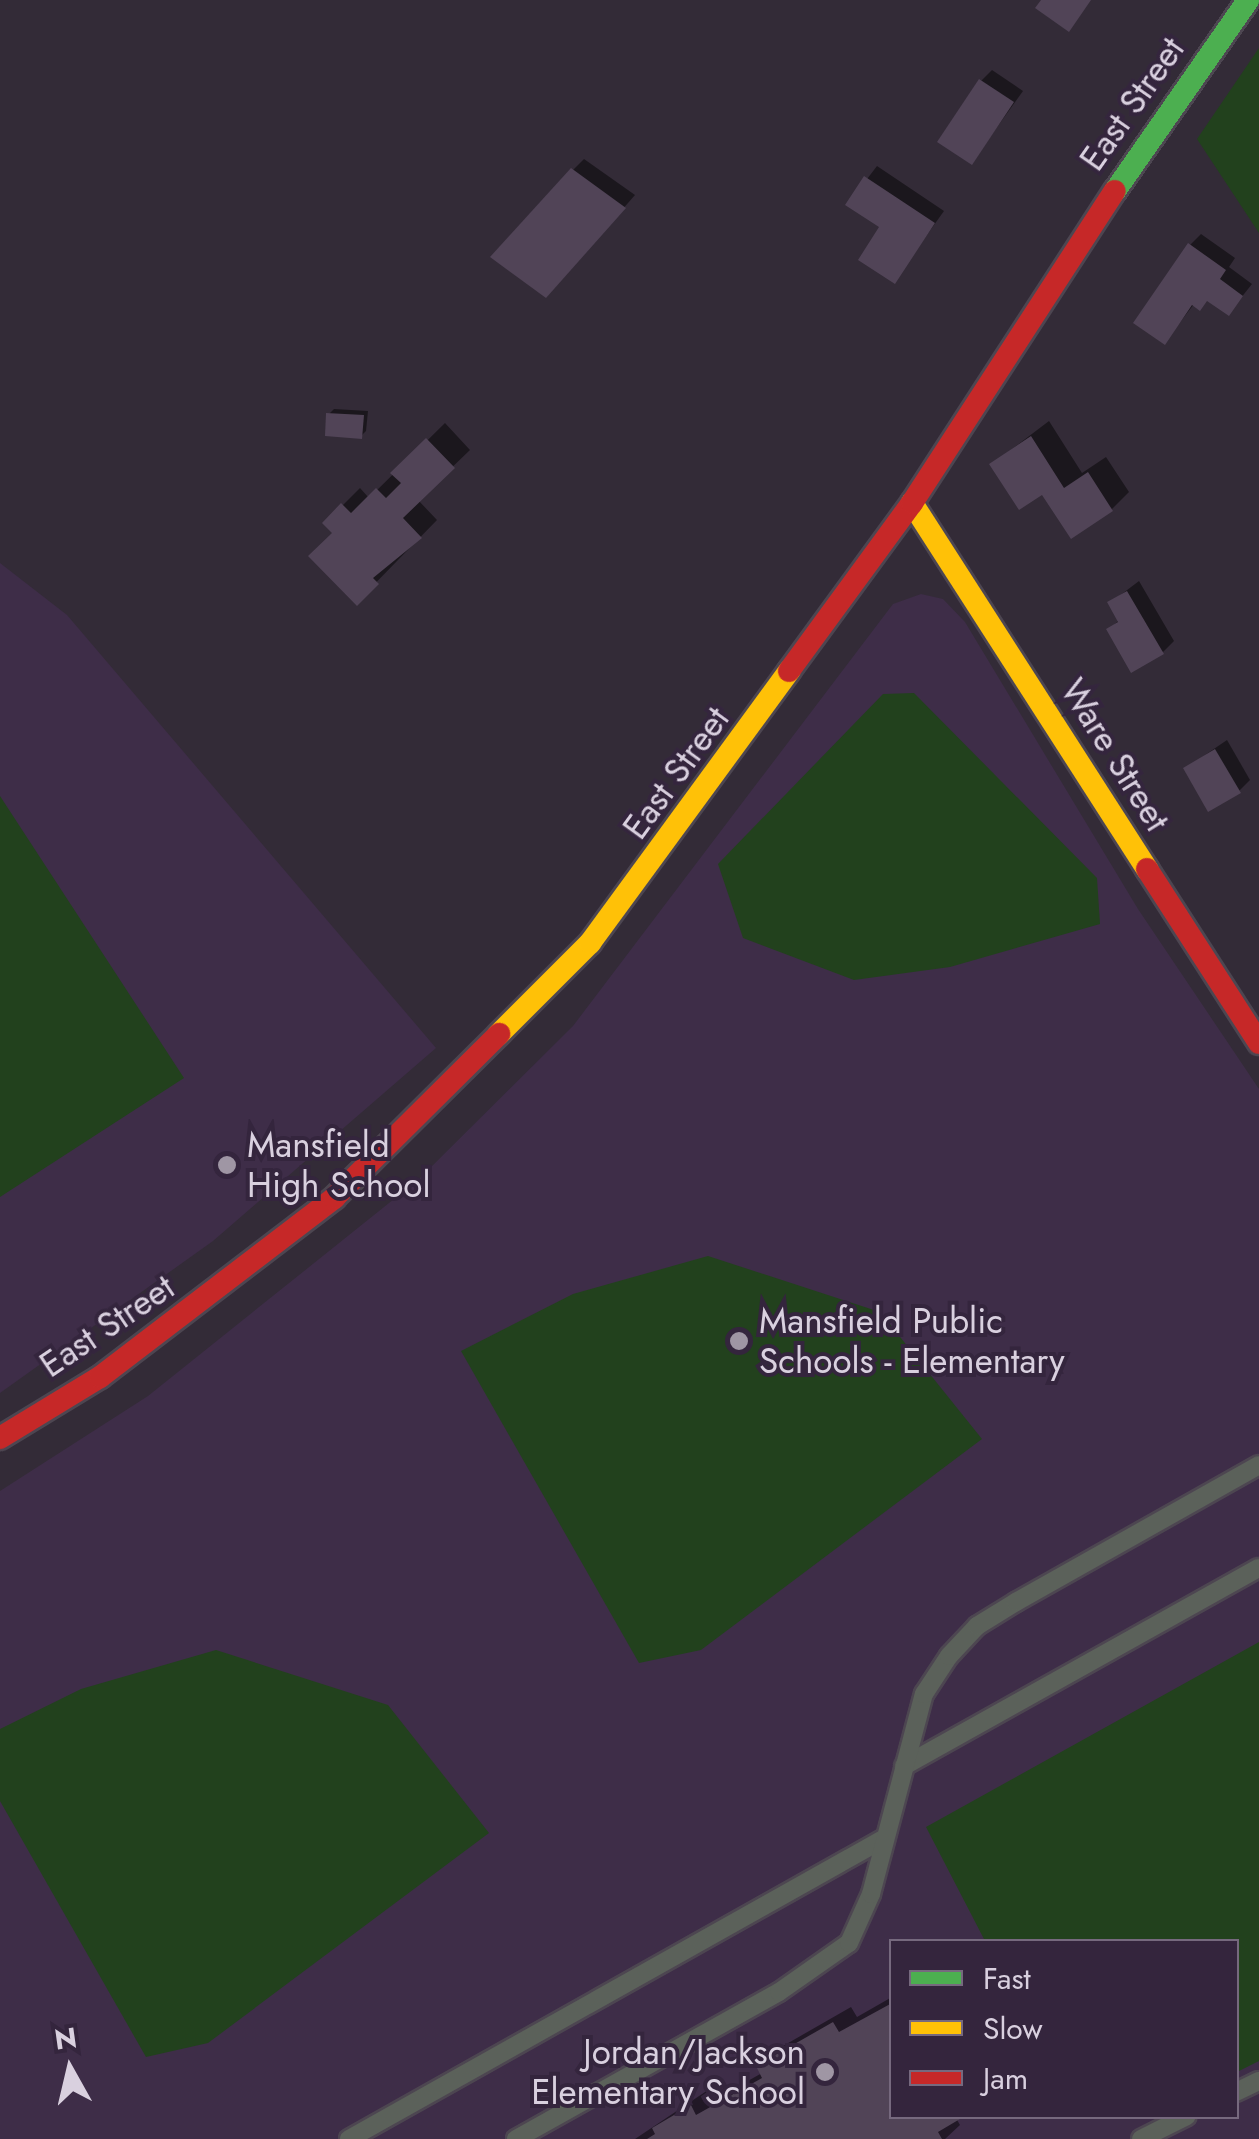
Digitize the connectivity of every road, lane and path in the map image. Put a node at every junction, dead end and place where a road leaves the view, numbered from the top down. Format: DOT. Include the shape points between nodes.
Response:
graph roads {
  1 [pos="1248,0"];
  2 [pos="912,502"];
  3 [pos="1259,1043"];
  4 [pos="0,1438"];
  5 [pos="1258,1468"];
  6 [pos="1259,1568"];
  7 [pos="904,1766"];
  8 [pos="885,1838"];
  9 [pos="1181,2119"];
  10 [pos="349,2139"];
  11 [pos="516,2139"];
  12 [pos="1141,2139"];
  1 -- 2 [label="main road, East Street" via="1070,256"];
  2 -- 3 [label="main road, Ware Street"];
  2 -- 4 [label="main road, East Street" via="662,853 520,1017 334,1198 232,1282 100,1377"];
  5 -- 7 [label="lane" via="976,1626 924,1694"];
  6 -- 7 [label="lane"];
  7 -- 8 [label="lane"];
  8 -- 10 [label="lane"];
  8 -- 11 [label="lane" via="850,1942 779,1992"];
  9 -- 12 [label="lane"];
}
